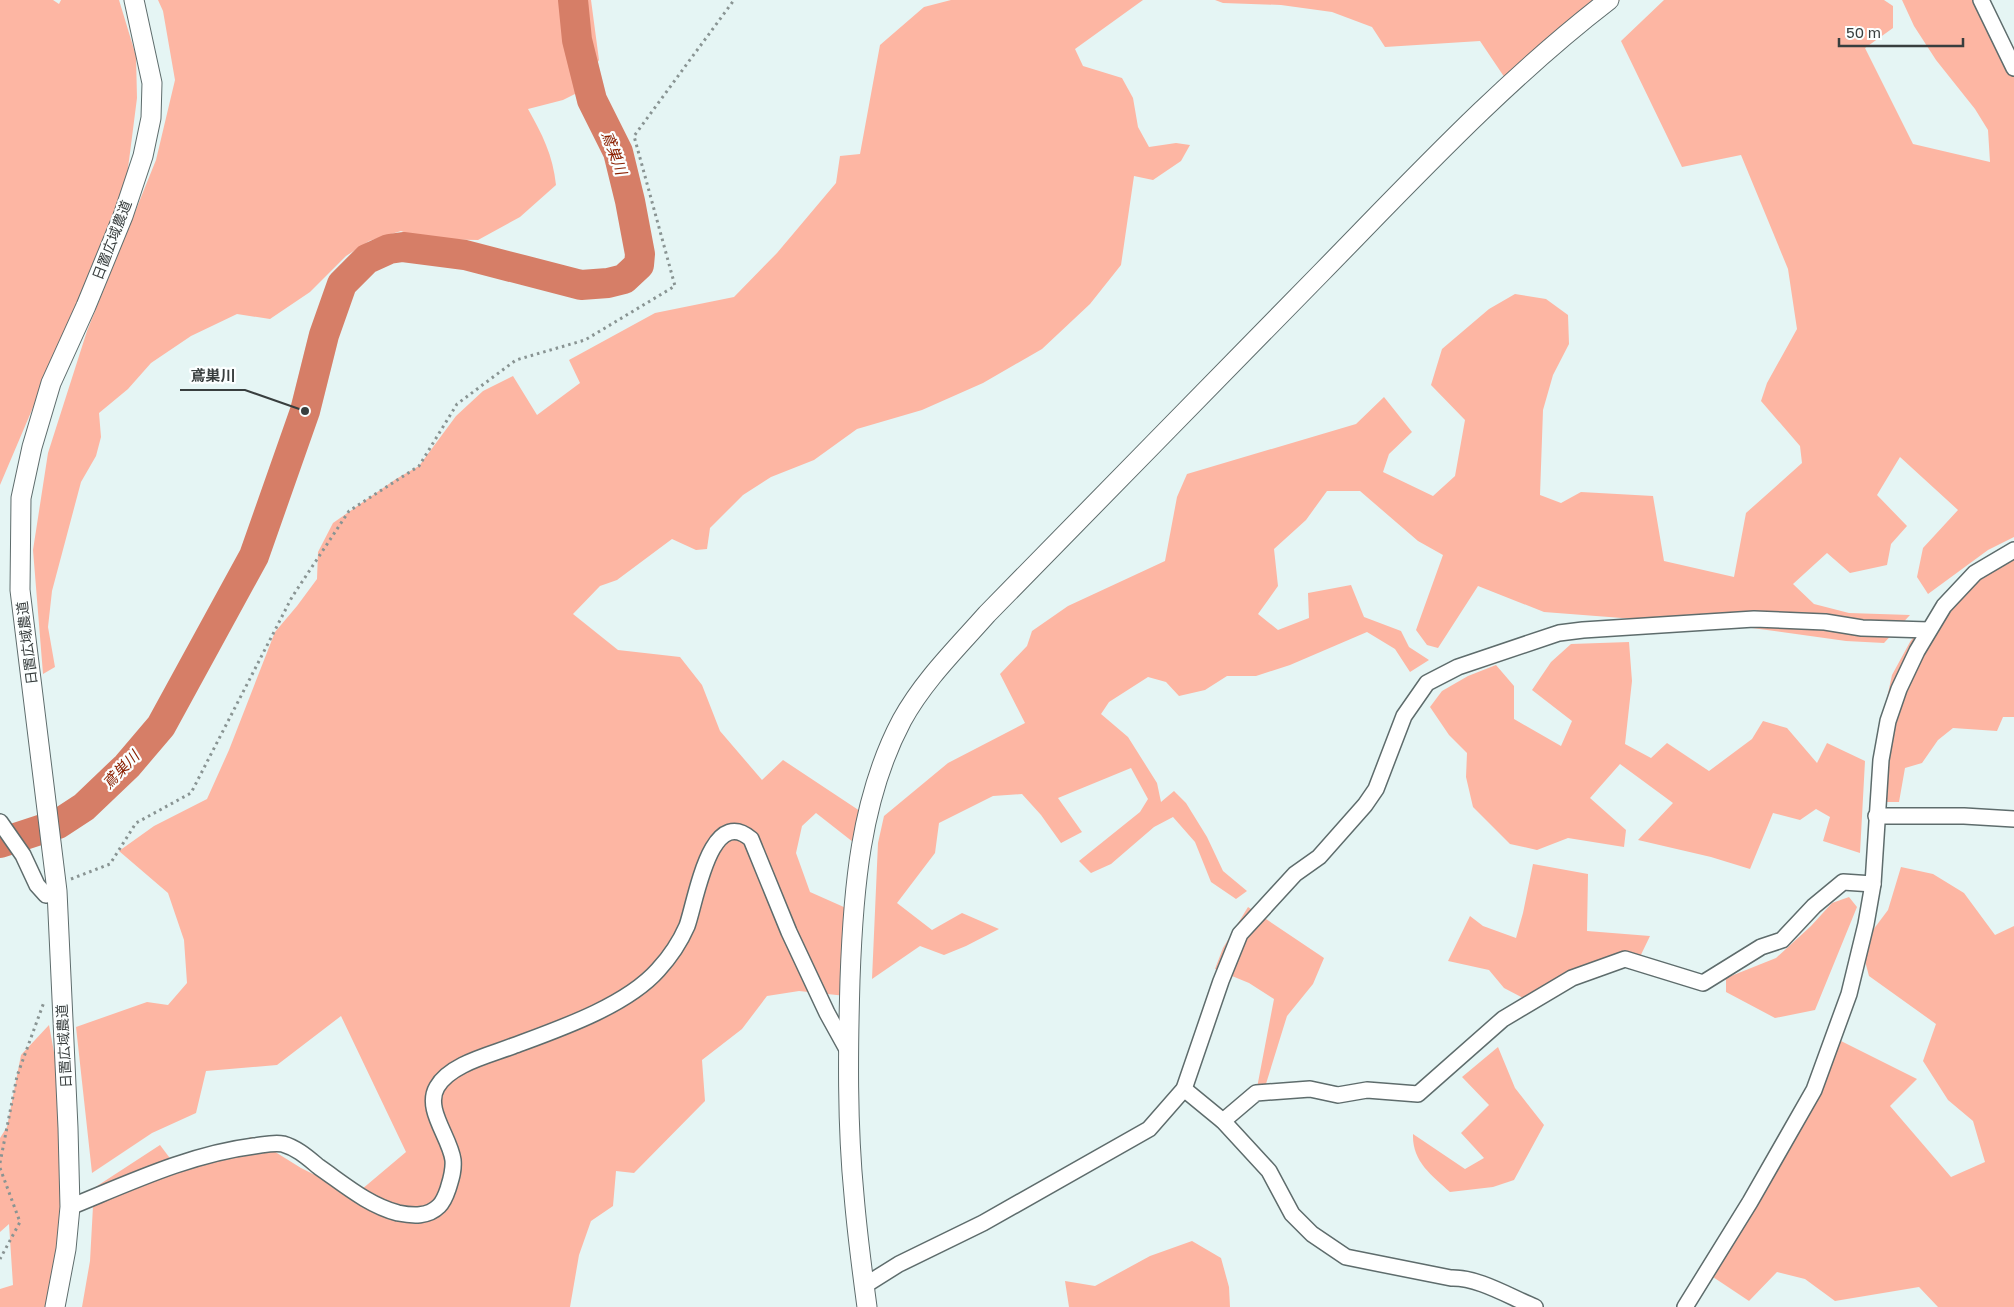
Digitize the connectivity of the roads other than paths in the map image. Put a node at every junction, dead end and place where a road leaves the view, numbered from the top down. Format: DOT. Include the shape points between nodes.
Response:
graph roads {
  1 [pos="134,0"];
  2 [pos="1609,0"];
  3 [pos="1982,0"];
  4 [pos="2014,68"];
  5 [pos="2014,550"];
  6 [pos="1929,630"];
  7 [pos="1876,816"];
  8 [pos="2014,819"];
  9 [pos="0,822"];
  10 [pos="1873,884"];
  11 [pos="61,886"];
  12 [pos="848,1051"];
  13 [pos="1184,1089"];
  14 [pos="1223,1121"];
  15 [pos="70,1207"];
  16 [pos="864,1286"];
  17 [pos="55,1307"];
  18 [pos="867,1307"];
  19 [pos="1535,1307"];
  20 [pos="1685,1307"];
  1 -- 11 [label="street, 日置広域農道" via="152,83 151,118 143,156 119,225 51,383 21,498 20,590 50,840"];
  2 -- 12 [label="street" via="1501,93 1409,183 987,614 930,678 903,720 879,771 864,827 854,901"];
  3 -- 4 [label="street"];
  5 -- 6 [label="street" via="1975,573 1944,606"];
  6 -- 7 [label="street" via="1916,651 1888,721 1880,760"];
  6 -- 13 [label="street" via="1754,619 1583,630 1559,633 1468,664 1428,683 1404,716 1376,789 1366,805 1319,856 1294,874 1240,934"];
  7 -- 8 [label="street"];
  7 -- 10 [label="street"];
  9 -- 11 [label="street" via="46,895"];
  10 -- 14 [label="street" via="1843,882 1814,906 1782,940 1761,947 1703,983 1625,959 1572,978 1503,1019 1418,1094 1367,1090 1338,1096 1310,1089 1256,1093"];
  10 -- 20 [label="street" via="1849,994 1814,1090"];
  11 -- 15 [label="street, 日置広域農道"];
  12 -- 15 [label="street" via="788,932 751,839 742,831 729,831 709,854 677,945 646,984 604,1008 548,1033 461,1066 436,1088 433,1099 450,1148 453,1176 444,1200 428,1213 412,1216 385,1209 362,1198 294,1148 279,1143 202,1156"];
  12 -- 16 [label="street" via="854,1193"];
  13 -- 14 [label="street"];
  13 -- 16 [label="street" via="1148,1129"];
  14 -- 19 [label="street" via="1269,1171 1292,1214 1312,1234 1346,1256 1460,1278 1496,1289"];
  15 -- 17 [label="street, 日置広域農道"];
  16 -- 18 [label="street"];
}
